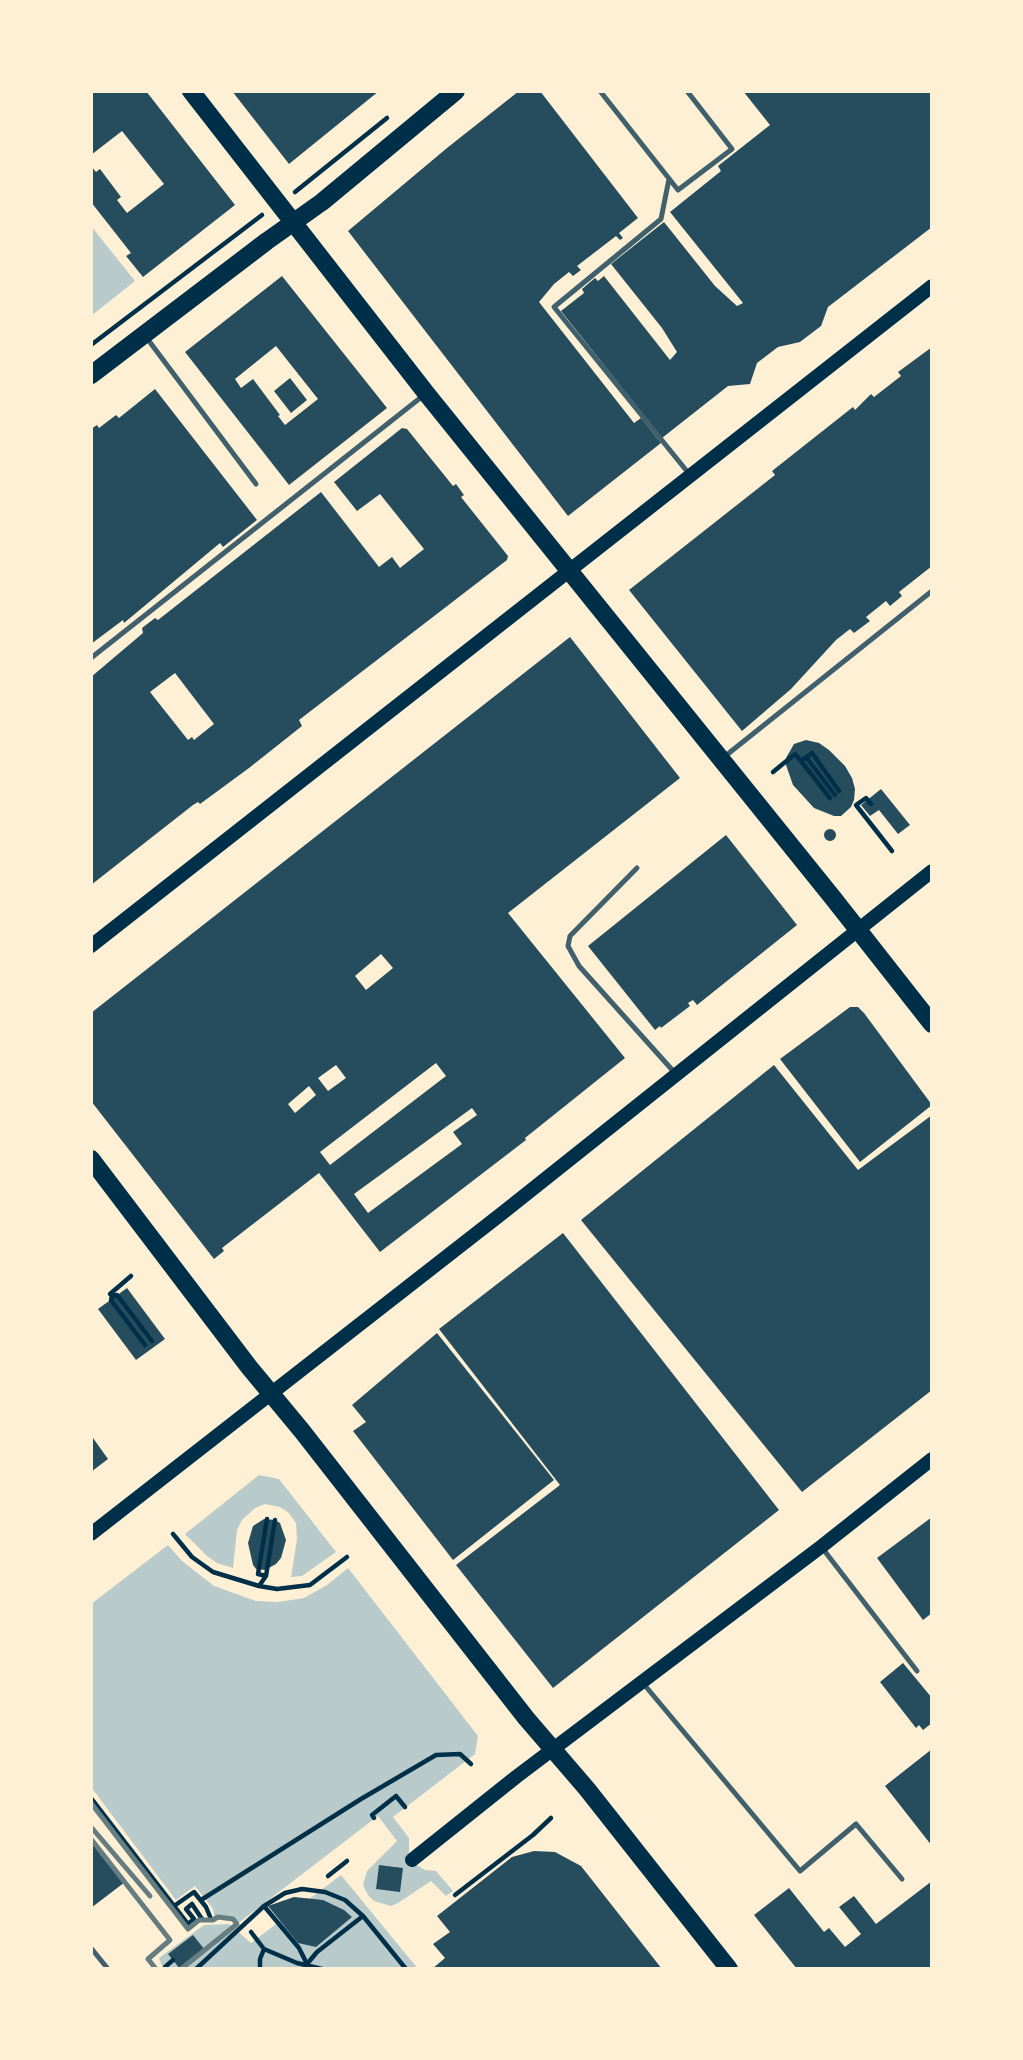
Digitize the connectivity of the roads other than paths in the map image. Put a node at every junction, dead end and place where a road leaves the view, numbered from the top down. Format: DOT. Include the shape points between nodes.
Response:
graph roads {
  1 [pos="191,91"];
  2 [pos="456,91"];
  3 [pos="600,91"];
  4 [pos="687,91"];
  5 [pos="669,179"];
  6 [pos="295,223"];
  7 [pos="932,286"];
  8 [pos="144,334"];
  9 [pos="91,375"];
  10 [pos="426,393"];
  11 [pos="690,475"];
  12 [pos="256,484"];
  13 [pos="571,571"];
  14 [pos="932,591"];
  15 [pos="91,658"];
  16 [pos="721,760"];
  17 [pos="637,869"];
  18 [pos="932,871"];
  19 [pos="858,932"];
  20 [pos="91,946"];
  21 [pos="932,1024"];
  22 [pos="677,1075"];
  23 [pos="91,1159"];
  24 [pos="272,1394"];
  25 [pos="932,1459"];
  26 [pos="91,1534"];
  27 [pos="821,1546"];
  28 [pos="917,1671"];
  29 [pos="642,1682"];
  30 [pos="553,1750"];
  31 [pos="412,1860"];
  32 [pos="902,1879"];
  33 [pos="91,1948"];
  34 [pos="108,1969"];
  35 [pos="729,1969"];
  1 -- 6 [label="main road"];
  2 -- 6 [label="main road"];
  3 -- 5 [label="lane"];
  4 -- 5 [label="lane" via="732,149 678,190"];
  5 -- 11 [label="lane" via="661,219 554,307"];
  6 -- 8 [label="main road"];
  6 -- 10 [label="main road"];
  7 -- 11 [label="main road"];
  8 -- 9 [label="main road"];
  8 -- 12 [label="lane"];
  10 -- 13 [label="main road"];
  10 -- 15 [label="lane"];
  11 -- 13 [label="main road"];
  13 -- 16 [label="main road"];
  13 -- 20 [label="main road"];
  14 -- 16 [label="lane"];
  16 -- 19 [label="main road"];
  17 -- 22 [label="lane" via="570,936 568,946 579,966"];
  18 -- 19 [label="main road"];
  19 -- 21 [label="main road"];
  19 -- 22 [label="main road"];
  22 -- 24 [label="main road"];
  23 -- 24 [label="main road"];
  24 -- 26 [label="main road"];
  24 -- 30 [label="main road"];
  25 -- 27 [label="main road"];
  27 -- 28 [label="lane"];
  27 -- 29 [label="main road"];
  29 -- 30 [label="main road"];
  29 -- 32 [label="lane" via="800,1871 856,1824"];
  30 -- 31 [label="main road"];
  30 -- 35 [label="main road"];
  33 -- 34 [label="lane"];
}
